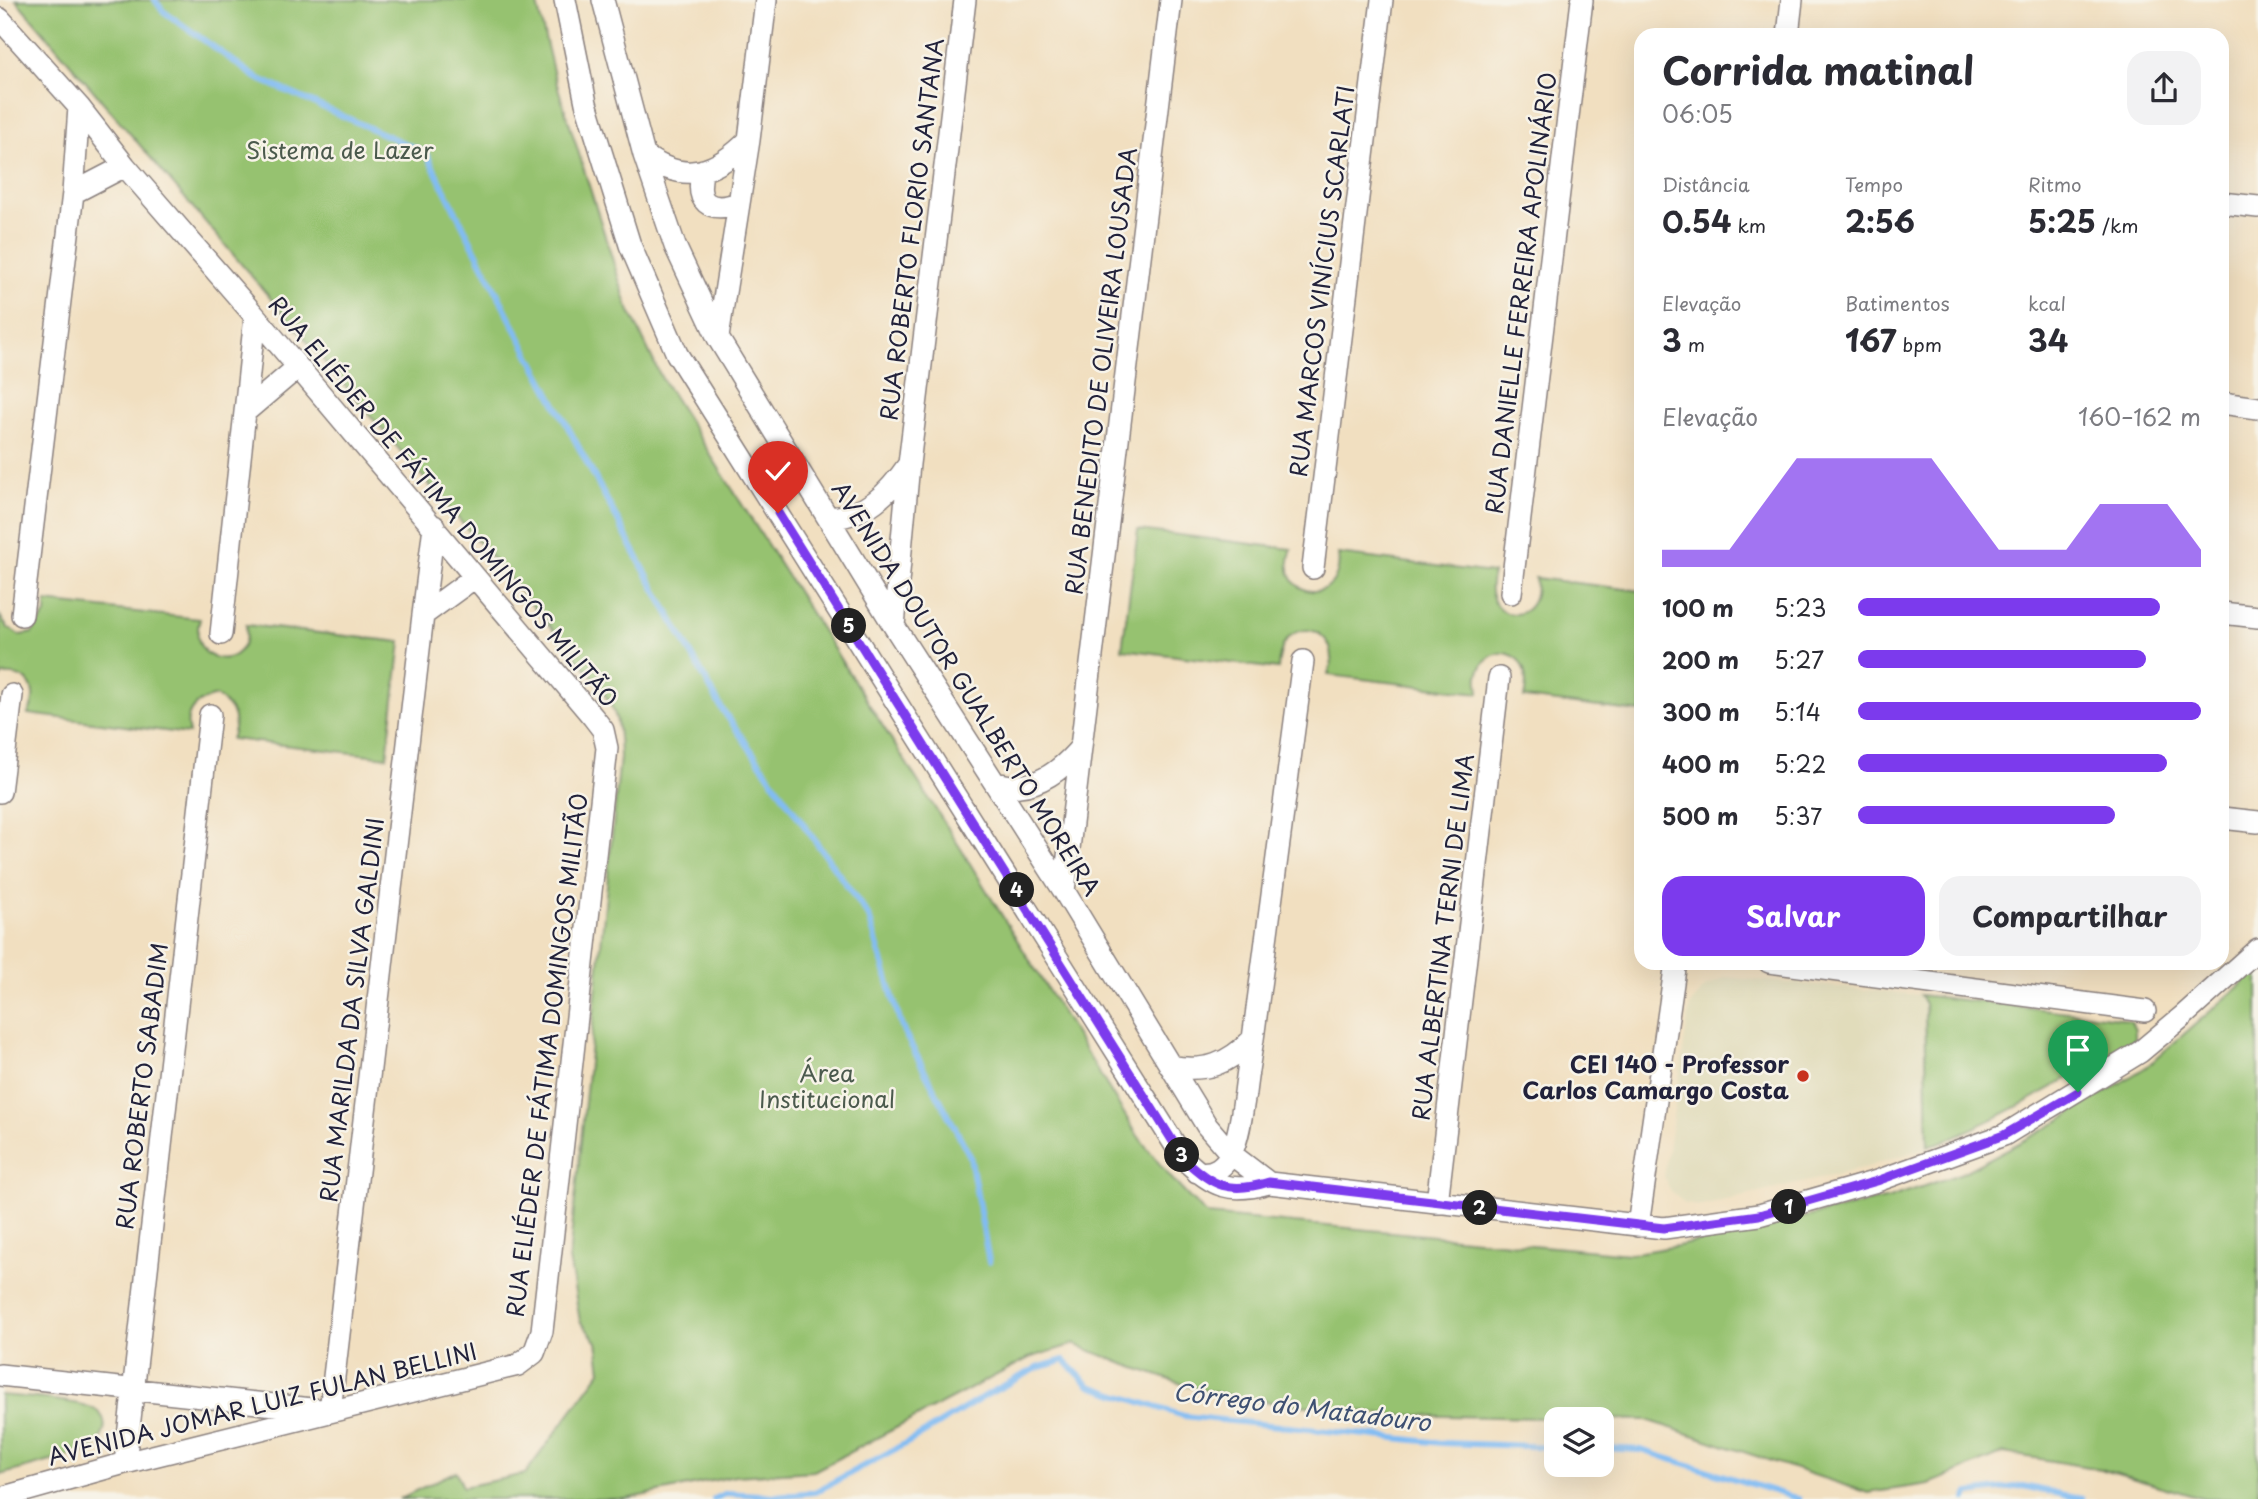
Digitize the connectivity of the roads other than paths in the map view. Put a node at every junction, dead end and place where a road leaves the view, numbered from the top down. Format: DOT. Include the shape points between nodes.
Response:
graph roads {
  1 [pos="565,0"];
  2 [pos="603,0"];
  3 [pos="766,0"];
  4 [pos="965,0"];
  5 [pos="1171,0"];
  6 [pos="1381,0"];
  7 [pos="1581,0"];
  8 [pos="1792,0"];
  9 [pos="0,19"];
  10 [pos="1789,28"];
  11 [pos="79,107"];
  12 [pos="749,140"];
  13 [pos="644,155"];
  14 [pos="125,166"];
  15 [pos="703,170"];
  16 [pos="73,193"];
  17 [pos="739,204"];
  18 [pos="2229,204"];
  19 [pos="2258,207"];
  20 [pos="255,316"];
  21 [pos="718,338"];
  22 [pos="298,367"];
  23 [pos="2229,404"];
  24 [pos="2258,408"];
  25 [pos="245,412"];
  26 [pos="909,464"];
  27 [pos="828,518"];
  28 [pos="434,526"];
  29 [pos="1313,568"];
  30 [pos="475,577"];
  31 [pos="1511,593"];
  32 [pos="2229,613"];
  33 [pos="22,614"];
  34 [pos="423,615"];
  35 [pos="2258,617"];
  36 [pos="894,626"];
  37 [pos="221,634"];
  38 [pos="1303,661"];
  39 [pos="1499,678"];
  40 [pos="12,695"];
  41 [pos="210,715"];
  42 [pos="1082,747"];
  43 [pos="995,783"];
  44 [pos="0,792"];
  45 [pos="2229,819"];
  46 [pos="2258,822"];
  47 [pos="1064,891"];
  48 [pos="2258,948"];
  49 [pos="1675,970"];
  50 [pos="1830,970"];
  51 [pos="2145,1011"];
  52 [pos="2183,1016"];
  53 [pos="2160,1036"];
  54 [pos="1253,1039"];
  55 [pos="1170,1066"];
  56 [pos="1231,1154"];
  57 [pos="1251,1169"];
  58 [pos="1206,1178"];
  59 [pos="1269,1182"];
  60 [pos="1240,1188"];
  61 [pos="1437,1203"];
  62 [pos="1639,1227"];
  63 [pos="534,1353"];
  64 [pos="0,1375"];
  65 [pos="133,1391"];
  66 [pos="330,1411"];
  67 [pos="125,1463"];
  68 [pos="0,1498"];
  1 -- 58 [label="street" via="586,103 630,245 677,354 1171,1139 1184,1159"];
  2 -- 13 [label="street, AVENIDA DOUTOR GUALBERTO MOREIRA"];
  3 -- 12 [label="street"];
  4 -- 26 [label="street, RUA ROBERTO FLORIO SANTANA"];
  5 -- 42 [label="street, RUA BENEDITO DE OLIVEIRA LOUSADA"];
  6 -- 29 [label="street, RUA MARCOS VINÍCIUS SCARLATI"];
  7 -- 31 [label="street, RUA DANIELLE FERREIRA APOLINÁRIO"];
  8 -- 10 [label="street"];
  9 -- 11 [label="street, RUA ELIÉDER DE FÁTIMA DOMINGOS MILITÃO"];
  11 -- 14 [label="street, RUA ELIÉDER DE FÁTIMA DOMINGOS MILITÃO"];
  11 -- 16 [label="street"];
  12 -- 15 [label="street" via="730,159"];
  12 -- 17 [label="street"];
  13 -- 15 [label="street" via="676,172"];
  13 -- 21 [label="street, AVENIDA DOUTOR GUALBERTO MOREIRA" via="676,246"];
  14 -- 16 [label="street"];
  14 -- 20 [label="street, RUA ELIÉDER DE FÁTIMA DOMINGOS MILITÃO"];
  15 -- 17 [label="street" via="700,193 704,200 723,209"];
  16 -- 33 [label="street"];
  17 -- 21 [label="street"];
  18 -- 19 [label="street"];
  20 -- 22 [label="street, RUA ELIÉDER DE FÁTIMA DOMINGOS MILITÃO"];
  20 -- 25 [label="street"];
  21 -- 27 [label="street, AVENIDA DOUTOR GUALBERTO MOREIRA"];
  22 -- 25 [label="street"];
  22 -- 28 [label="street, RUA ELIÉDER DE FÁTIMA DOMINGOS MILITÃO"];
  23 -- 24 [label="street"];
  25 -- 37 [label="street"];
  26 -- 27 [label="street" via="875,503 843,518"];
  26 -- 36 [label="street, RUA ROBERTO FLORIO SANTANA"];
  27 -- 36 [label="street, AVENIDA DOUTOR GUALBERTO MOREIRA"];
  28 -- 30 [label="street, RUA ELIÉDER DE FÁTIMA DOMINGOS MILITÃO"];
  28 -- 34 [label="street, RUA MARILDA DA SILVA GALDINI"];
  30 -- 34 [label="street"];
  30 -- 63 [label="street, RUA ELIÉDER DE FÁTIMA DOMINGOS MILITÃO" via="603,730 607,748 542,1331"];
  32 -- 35 [label="street"];
  34 -- 66 [label="street, RUA MARILDA DA SILVA GALDINI"];
  36 -- 43 [label="street, AVENIDA DOUTOR GUALBERTO MOREIRA"];
  38 -- 54 [label="street"];
  39 -- 61 [label="street, RUA ALBERTINA TERNI DE LIMA"];
  40 -- 44 [label="street"];
  41 -- 65 [label="street, RUA ROBERTO SABADIM"];
  42 -- 43 [label="street" via="1063,768 1042,780 1019,786"];
  42 -- 47 [label="street, RUA BENEDITO DE OLIVEIRA LOUSADA"];
  43 -- 47 [label="street, AVENIDA DOUTOR GUALBERTO MOREIRA"];
  45 -- 46 [label="street"];
  47 -- 55 [label="street, AVENIDA DOUTOR GUALBERTO MOREIRA"];
  48 -- 52 [label="street"];
  49 -- 62 [label="street"];
  50 -- 51 [label="street"];
  51 -- 52 [label="street"];
  51 -- 53 [label="street" via="2154,1019"];
  52 -- 53 [label="street"];
  53 -- 62 [label="street" via="2004,1135 1877,1181 1759,1215"];
  54 -- 55 [label="street" via="1236,1056 1219,1064"];
  54 -- 56 [label="street" via="1239,1134"];
  55 -- 56 [label="street, AVENIDA DOUTOR GUALBERTO MOREIRA" via="1207,1126"];
  56 -- 57 [label="street, AVENIDA DOUTOR GUALBERTO MOREIRA"];
  56 -- 58 [label="street" via="1216,1170 1205,1174"];
  57 -- 59 [label="street, AVENIDA DOUTOR GUALBERTO MOREIRA"];
  57 -- 60 [label="street" via="1236,1175"];
  58 -- 60 [label="street"];
  59 -- 60 [label="street"];
  59 -- 61 [label="street"];
  61 -- 62 [label="street"];
  63 -- 66 [label="street, AVENIDA JOMAR LUIZ FULAN BELLINI" via="518,1364"];
  64 -- 65 [label="street"];
  65 -- 66 [label="street"];
  65 -- 67 [label="street, RUA ROBERTO SABADIM"];
  66 -- 67 [label="street, AVENIDA JOMAR LUIZ FULAN BELLINI"];
  67 -- 68 [label="street, AVENIDA JOMAR LUIZ FULAN BELLINI"];
}
